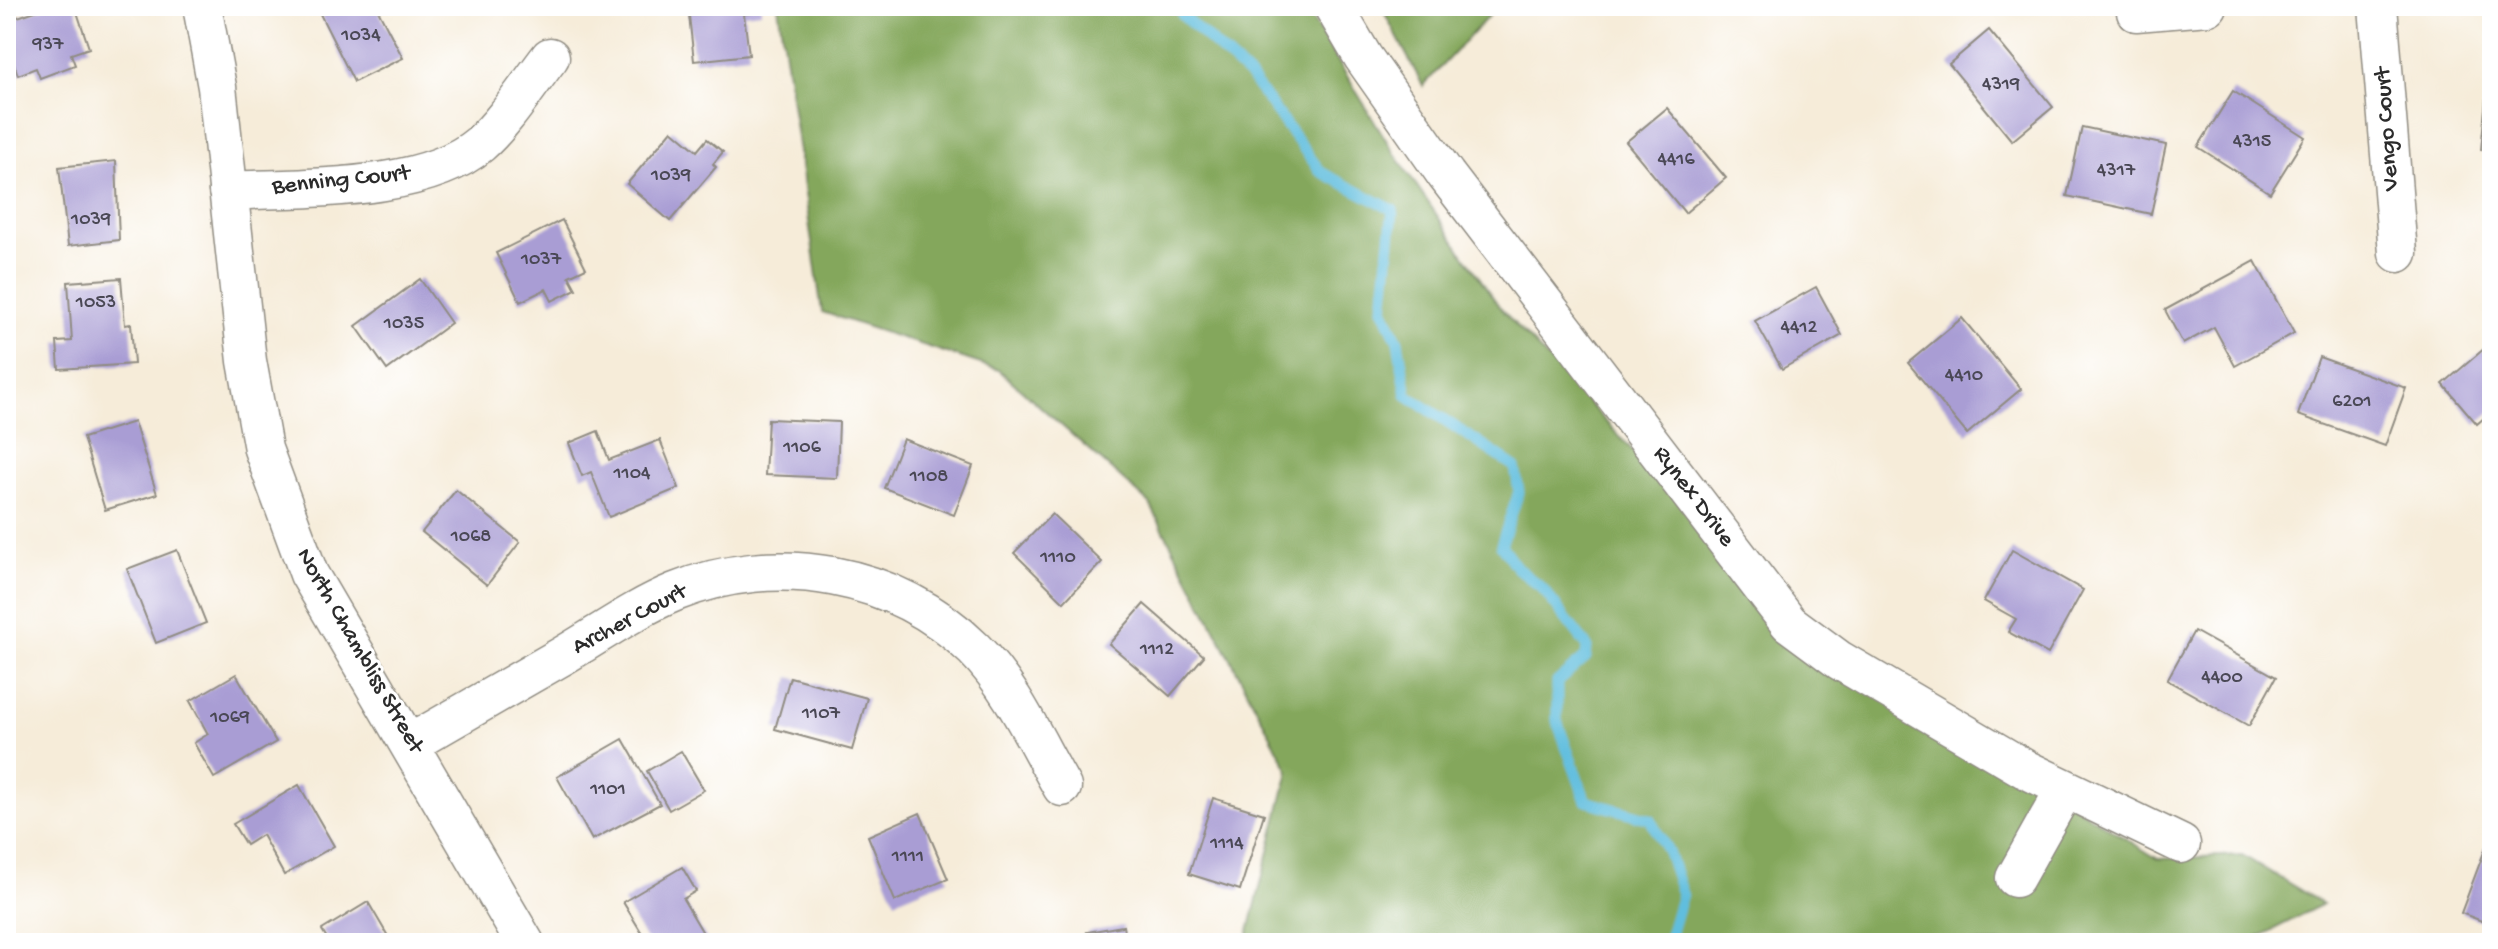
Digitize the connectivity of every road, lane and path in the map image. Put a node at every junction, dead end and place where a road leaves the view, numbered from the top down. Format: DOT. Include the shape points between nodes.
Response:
graph roads {
  1 [pos="202,6"];
  2 [pos="1333,6"];
  3 [pos="2208,6"];
  4 [pos="2378,6"];
  5 [pos="2136,12"];
  6 [pos="550,57"];
  7 [pos="228,191"];
  8 [pos="2398,253"];
  9 [pos="411,743"];
  10 [pos="1062,787"];
  11 [pos="2065,789"];
  12 [pos="2181,844"];
  13 [pos="2015,878"];
  14 [pos="525,943"];
  1 -- 7 [label="street, North Chambliss Street"];
  2 -- 11 [label="street, Rynex Drive" via="1446,175 1789,623 1839,660"];
  3 -- 5 [label="street"];
  4 -- 8 [label="street, Vengo Court"];
  6 -- 7 [label="street, Benning Court" via="480,144 425,171 376,181"];
  7 -- 9 [label="street, North Chambliss Street" via="247,361 263,449 309,574"];
  9 -- 10 [label="street, Archer Court" via="676,592 761,570 797,570 904,596 949,628 995,673"];
  9 -- 14 [label="street, North Chambliss Street"];
  11 -- 12 [label="street, Rynex Drive"];
  11 -- 13 [label="street"];
}
